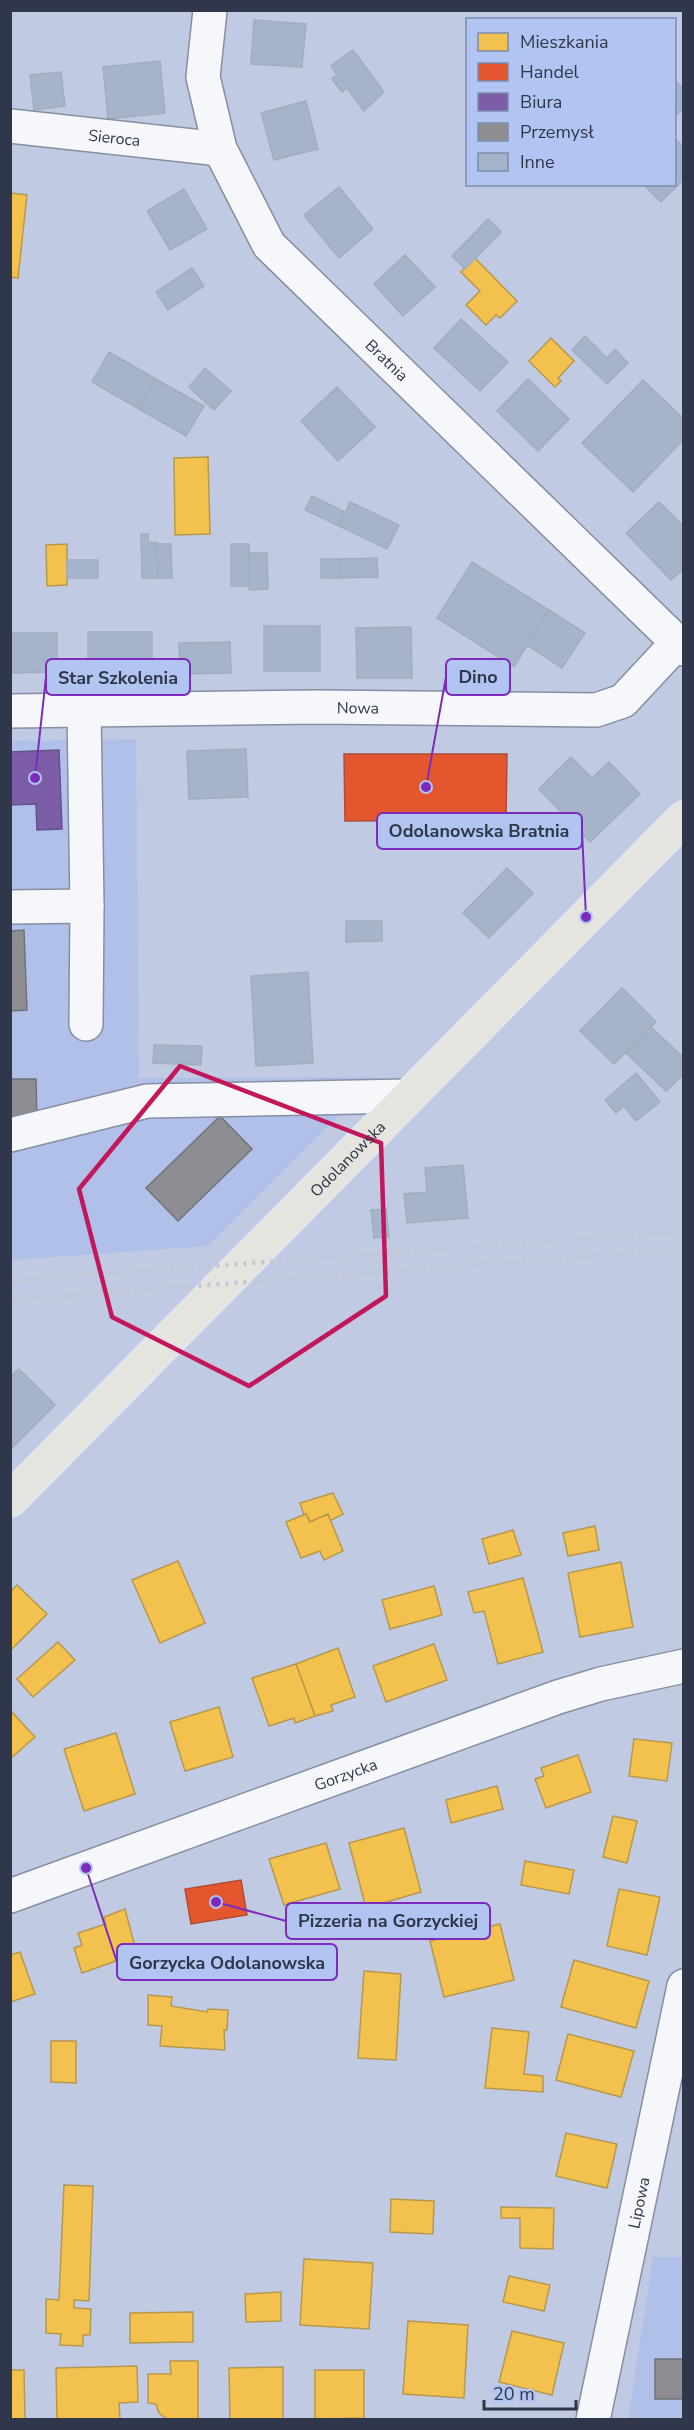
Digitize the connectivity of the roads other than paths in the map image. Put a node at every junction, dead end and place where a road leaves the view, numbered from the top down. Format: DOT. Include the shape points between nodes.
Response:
graph roads {
  1 [pos="210,10"];
  2 [pos="10,126"];
  3 [pos="220,149"];
  4 [pos="680,646"];
  5 [pos="84,710"];
  6 [pos="10,711"];
  7 [pos="684,818"];
  8 [pos="87,906"];
  9 [pos="10,907"];
  10 [pos="86,1024"];
  11 [pos="408,1096"];
  12 [pos="10,1135"];
  13 [pos="10,1500"];
  14 [pos="684,1666"];
  15 [pos="10,1896"];
  16 [pos="684,1986"];
  17 [pos="593,2420"];
  1 -- 3 [label="street, Bratnia" via="203,77"];
  2 -- 3 [label="street, Sieroca"];
  3 -- 4 [label="street, Bratnia" via="269,245"];
  4 -- 5 [label="street, Nowa" via="623,701 596,710"];
  5 -- 6 [label="street, Nowa"];
  5 -- 8 [label="street"];
  7 -- 11 [label="main road, Odolanowska"];
  8 -- 9 [label="street"];
  8 -- 10 [label="street"];
  11 -- 12 [label="street" via="147,1101"];
  11 -- 13 [label="main road, Odolanowska"];
  14 -- 15 [label="street, Gorzycka" via="558,1697"];
  16 -- 17 [label="street, Lipowa"];
}
